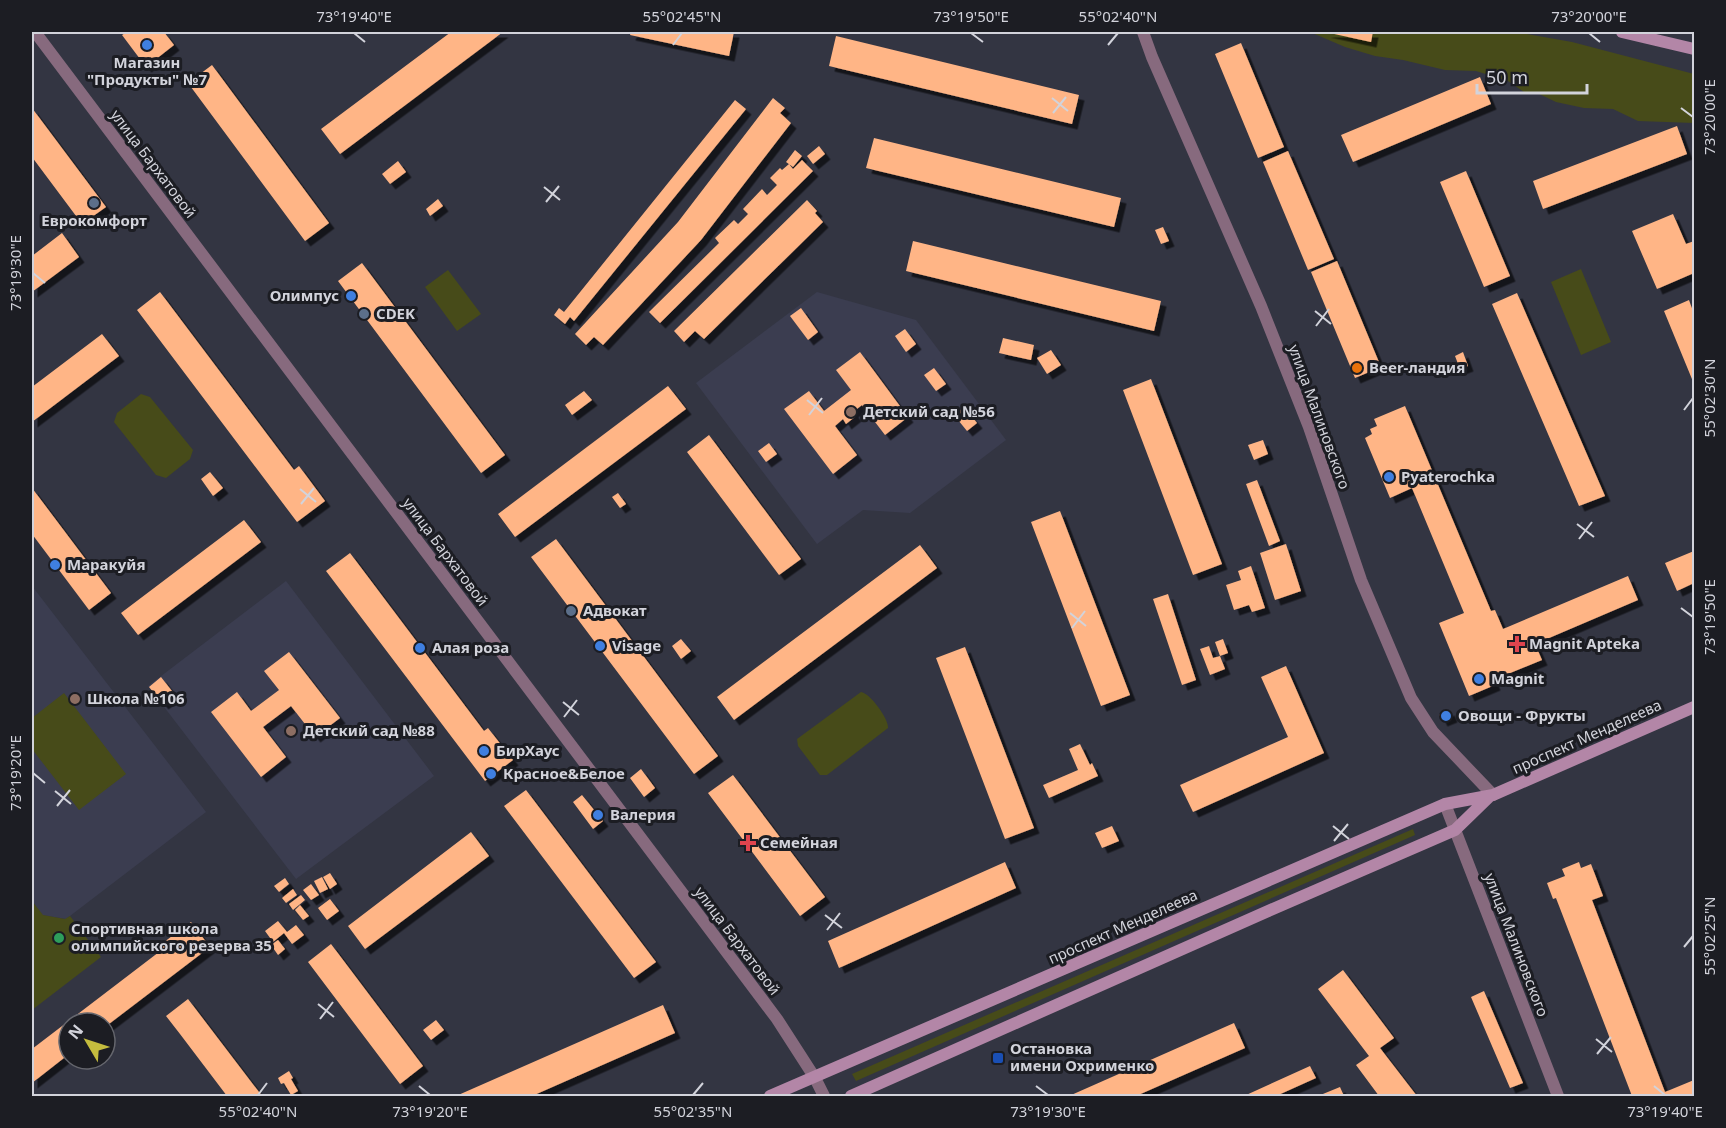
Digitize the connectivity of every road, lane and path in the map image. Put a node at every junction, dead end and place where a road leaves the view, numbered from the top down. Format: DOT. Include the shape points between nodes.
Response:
graph roads {
  1 [pos="35,32"];
  2 [pos="1143,32"];
  3 [pos="1623,32"];
  4 [pos="1695,49"];
  5 [pos="1695,707"];
  6 [pos="1492,795"];
  7 [pos="1445,804"];
  8 [pos="1455,830"];
  9 [pos="815,1078"];
  10 [pos="771,1096"];
  11 [pos="824,1096"];
  12 [pos="850,1096"];
  13 [pos="1558,1096"];
  1 -- 9 [label="street, улица Бархатовой" via="777,1019"];
  2 -- 6 [label="street, улица Малиновского" via="1262,306 1309,427 1361,580 1411,698 1433,732"];
  3 -- 4 [label="main road"];
  5 -- 6 [label="main road, проспект Менделеева"];
  6 -- 7 [label="main road, проспект Менделеева"];
  6 -- 8 [label="main road, проспект Менделеева"];
  7 -- 8 [label="street, улица Малиновского"];
  7 -- 9 [label="main road, проспект Менделеева"];
  8 -- 12 [label="main road, проспект Менделеева"];
  8 -- 13 [label="street, улица Малиновского"];
  9 -- 10 [label="main road, проспект Менделеева"];
  9 -- 11 [label="street, улица Бархатовой"];
}
